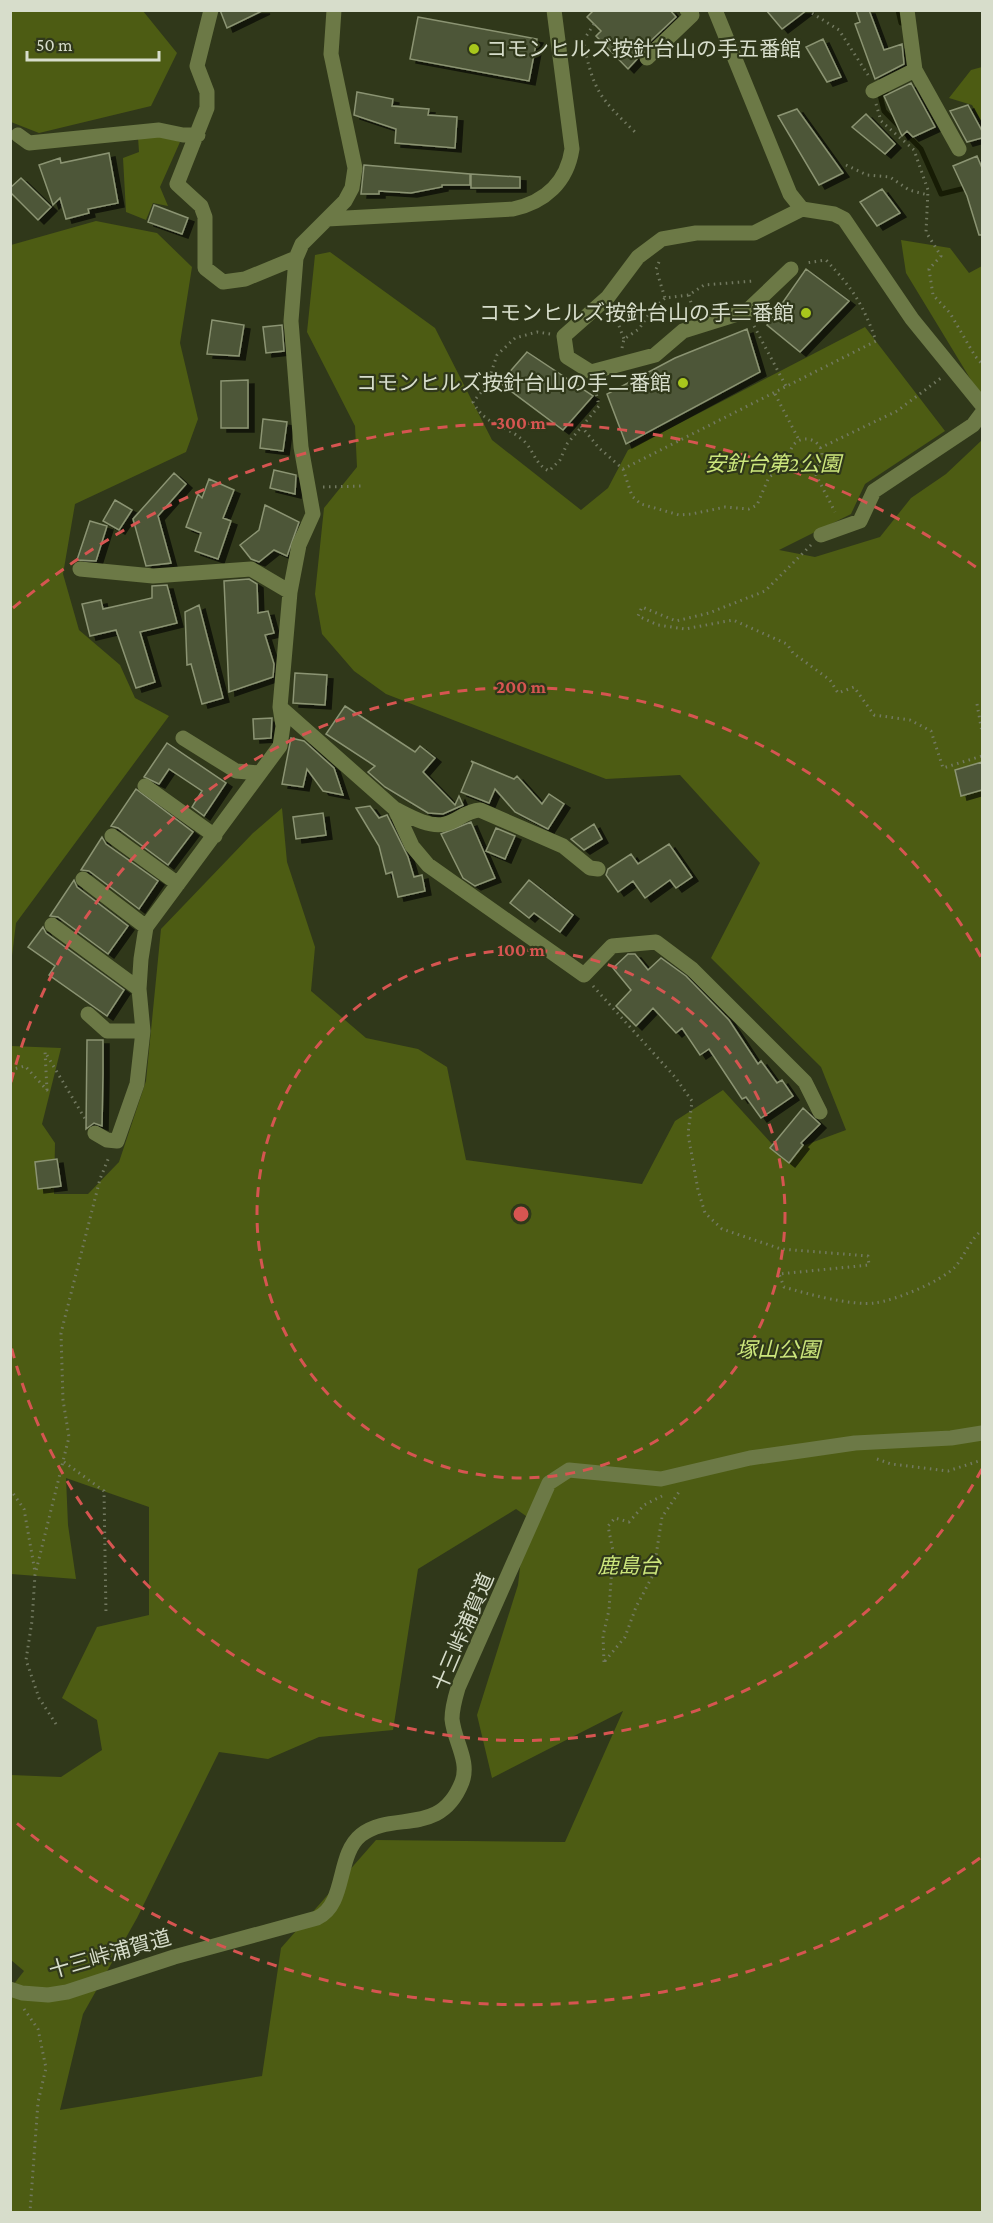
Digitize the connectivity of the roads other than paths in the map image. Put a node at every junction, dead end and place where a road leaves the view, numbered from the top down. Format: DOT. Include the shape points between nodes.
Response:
graph roads {
  1 [pos="211,10"];
  2 [pos="334,10"];
  3 [pos="554,10"];
  4 [pos="687,10"];
  5 [pos="715,10"];
  6 [pos="907,10"];
  7 [pos="647,58"];
  8 [pos="915,69"];
  9 [pos="873,91"];
  10 [pos="18,135"];
  11 [pos="198,135"];
  12 [pos="959,149"];
  13 [pos="802,209"];
  14 [pos="327,219"];
  15 [pos="296,258"];
  16 [pos="786,274"];
  17 [pos="982,405"];
  18 [pos="982,413"];
  19 [pos="821,536"];
  20 [pos="80,569"];
  21 [pos="290,592"];
  22 [pos="280,707"];
  23 [pos="183,738"];
  24 [pos="260,773"];
  25 [pos="145,786"];
  26 [pos="395,809"];
  27 [pos="112,836"];
  28 [pos="215,836"];
  29 [pos="598,869"];
  30 [pos="83,879"];
  31 [pos="178,885"];
  32 [pos="52,925"];
  33 [pos="146,927"];
  34 [pos="140,989"];
  35 [pos="88,1014"];
  36 [pos="143,1031"];
  37 [pos="820,1112"];
  38 [pos="95,1133"];
  39 [pos="982,1433"];
  40 [pos="13,1990"];
  1 -- 11 [label="street" via="197,66 207,92 207,108"];
  2 -- 14 [label="street" via="331,54 355,168 345,201"];
  3 -- 14 [label="street" via="572,139 567,169 549,194 513,208"];
  4 -- 7 [label="street" via="692,15"];
  5 -- 13 [label="street" via="790,194"];
  6 -- 8 [label="street"];
  8 -- 9 [label="street"];
  8 -- 12 [label="street"];
  10 -- 11 [label="street" via="29,143 159,130"];
  11 -- 15 [label="street" via="177,184 201,206 205,268 223,282 245,279"];
  13 -- 16 [label="street" via="754,232 696,233 662,239 638,257 612,292 564,336 567,357 591,372 655,355 683,331 747,311"];
  13 -- 17 [label="street" via="844,219 912,319"];
  14 -- 15 [label="street" via="302,244"];
  15 -- 21 [label="street" via="291,321 302,447 313,514 299,545"];
  18 -- 19 [label="street" via="973,425 874,491 860,521"];
  20 -- 21 [label="street" via="153,576 251,569"];
  21 -- 22 [label="street"];
  22 -- 24 [label="street" via="280,746"];
  22 -- 26 [label="street"];
  23 -- 24 [label="street" via="236,771"];
  24 -- 28 [label="street"];
  25 -- 28 [label="street"];
  26 -- 29 [label="street" via="421,821 444,825 468,811 480,810 563,846 590,868"];
  26 -- 37 [label="street" via="412,846 428,866 584,975 612,946 656,942 692,969 805,1082"];
  27 -- 31 [label="street"];
  28 -- 31 [label="street"];
  30 -- 33 [label="street"];
  31 -- 33 [label="street"];
  32 -- 34 [label="street"];
  33 -- 34 [label="street"];
  34 -- 36 [label="street"];
  35 -- 36 [label="street" via="106,1031"];
  36 -- 38 [label="street" via="137,1084 117,1141"];
  39 -- 40 [label="street, 十三峠浦賀道" via="817,1448 750,1458 688,1474 641,1478 569,1470 549,1483 455,1698 452,1719 465,1768 459,1788 449,1802 426,1819 382,1826 362,1835 349,1852 331,1905 323,1915 67,1992 48,1995"];
}
